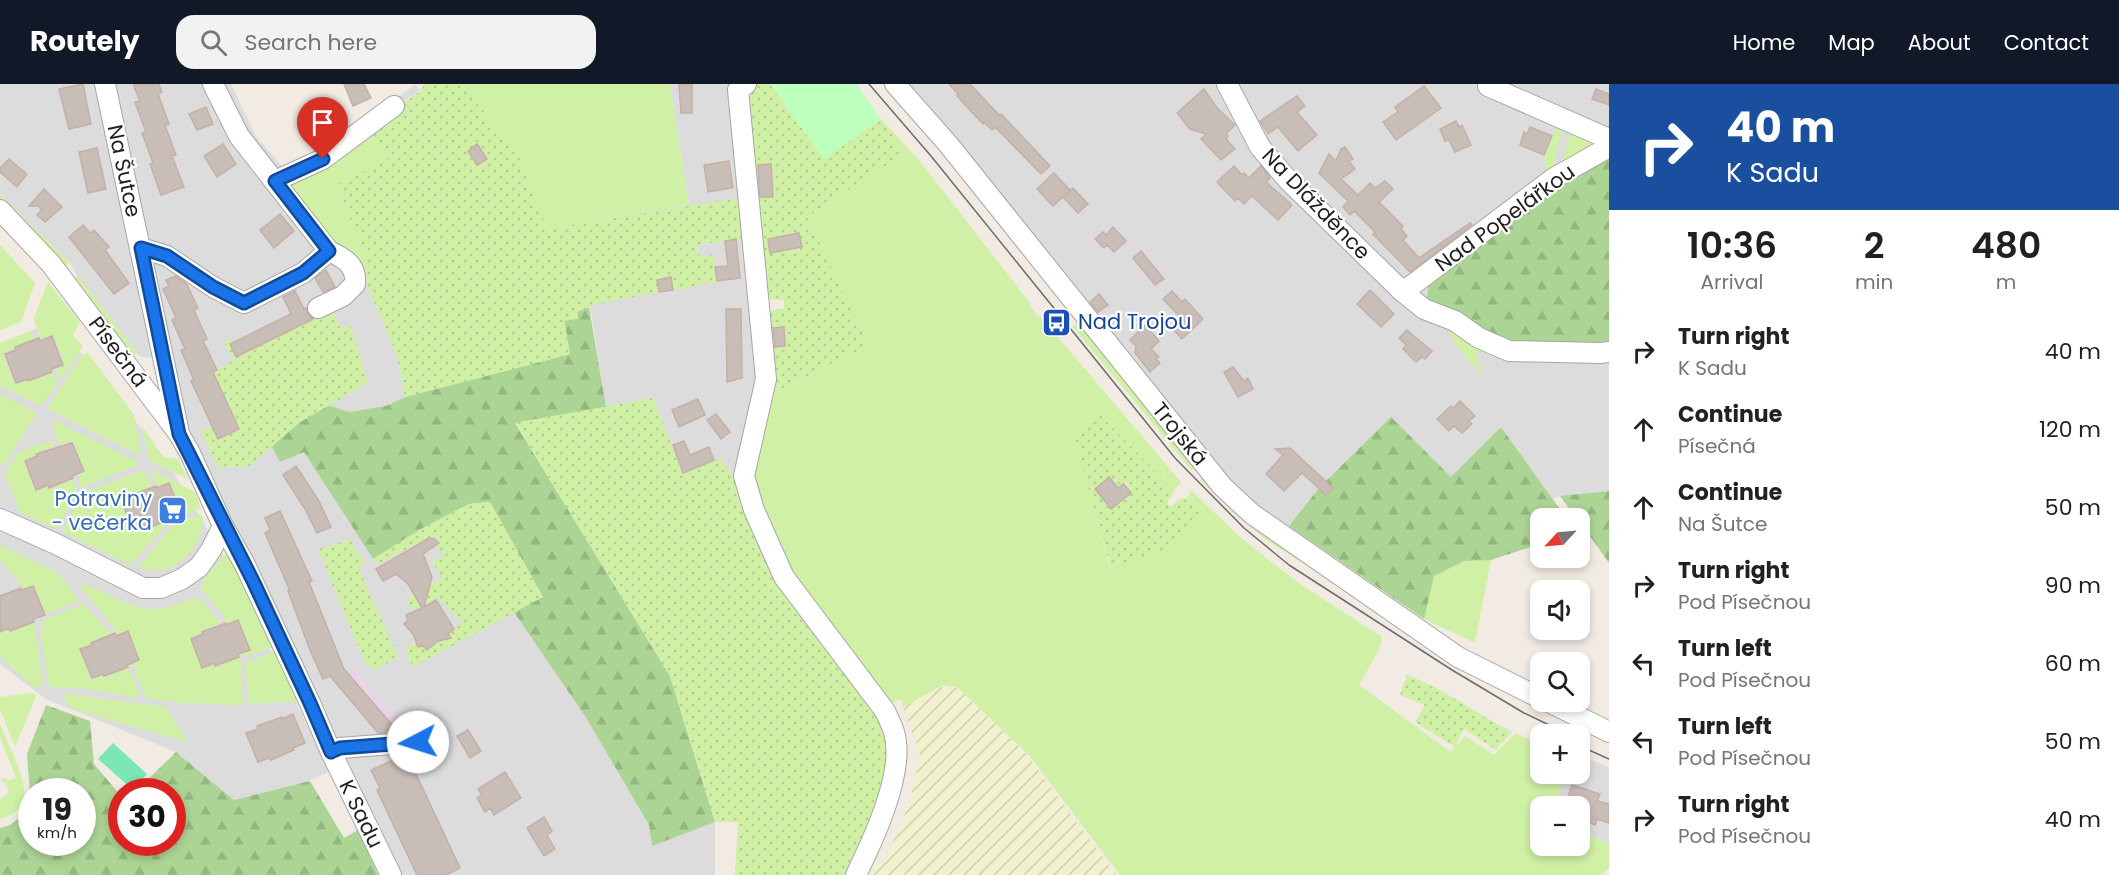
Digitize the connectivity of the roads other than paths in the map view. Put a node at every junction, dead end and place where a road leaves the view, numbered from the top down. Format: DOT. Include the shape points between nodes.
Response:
graph roads {
  1 [pos="105,84"];
  2 [pos="213,84"];
  3 [pos="746,84"];
  4 [pos="895,84"];
  5 [pos="1227,84"];
  6 [pos="1488,86"];
  7 [pos="394,106"];
  8 [pos="1609,139"];
  9 [pos="1609,147"];
  10 [pos="275,181"];
  11 [pos="0,210"];
  12 [pos="141,248"];
  13 [pos="329,251"];
  14 [pos="1404,292"];
  15 [pos="318,309"];
  16 [pos="1609,352"];
  17 [pos="164,363"];
  18 [pos="134,373"];
  19 [pos="179,434"];
  20 [pos="0,519"];
  21 [pos="223,526"];
  22 [pos="1530,693"];
  23 [pos="1569,712"];
  24 [pos="1609,732"];
  25 [pos="418,742"];
  26 [pos="331,752"];
  27 [pos="391,875"];
  28 [pos="856,875"];
  1 -- 12 [label="street, Na Šutce"];
  2 -- 10 [label="street" via="239,136"];
  3 -- 28 [label="street" via="738,90 766,379 744,476 754,510 784,577 885,711 895,734 896,762 891,786"];
  4 -- 22 [label="street, Trojská" via="948,144 1222,486 1252,514 1458,657"];
  5 -- 14 [label="street, Na Dlážděnce" via="1260,147 1288,180"];
  6 -- 8 [label="street"];
  7 -- 10 [label="street" via="323,159"];
  9 -- 14 [label="street, Nad Popelářkou" via="1554,178"];
  10 -- 13 [label="street"];
  11 -- 18 [label="street, Písečná" via="51,264"];
  12 -- 13 [label="street" via="167,256 244,303 303,273"];
  12 -- 17 [label="street, Na Šutce"];
  13 -- 15 [label="street" via="345,258 354,271 355,284 343,296"];
  14 -- 16 [label="street, Na Dlážděnce" via="1424,309 1509,351"];
  17 -- 18 [label="street"];
  17 -- 19 [label="street, Na Šutce"];
  18 -- 19 [label="street, Písečná"];
  19 -- 21 [label="street, Písečná"];
  20 -- 21 [label="street" via="142,588 161,588 199,567"];
  21 -- 26 [label="street, K Sadu" via="249,573"];
  23 -- 24 [label="street"];
  25 -- 26 [label="street"];
  26 -- 27 [label="street, K Sadu"];
}
